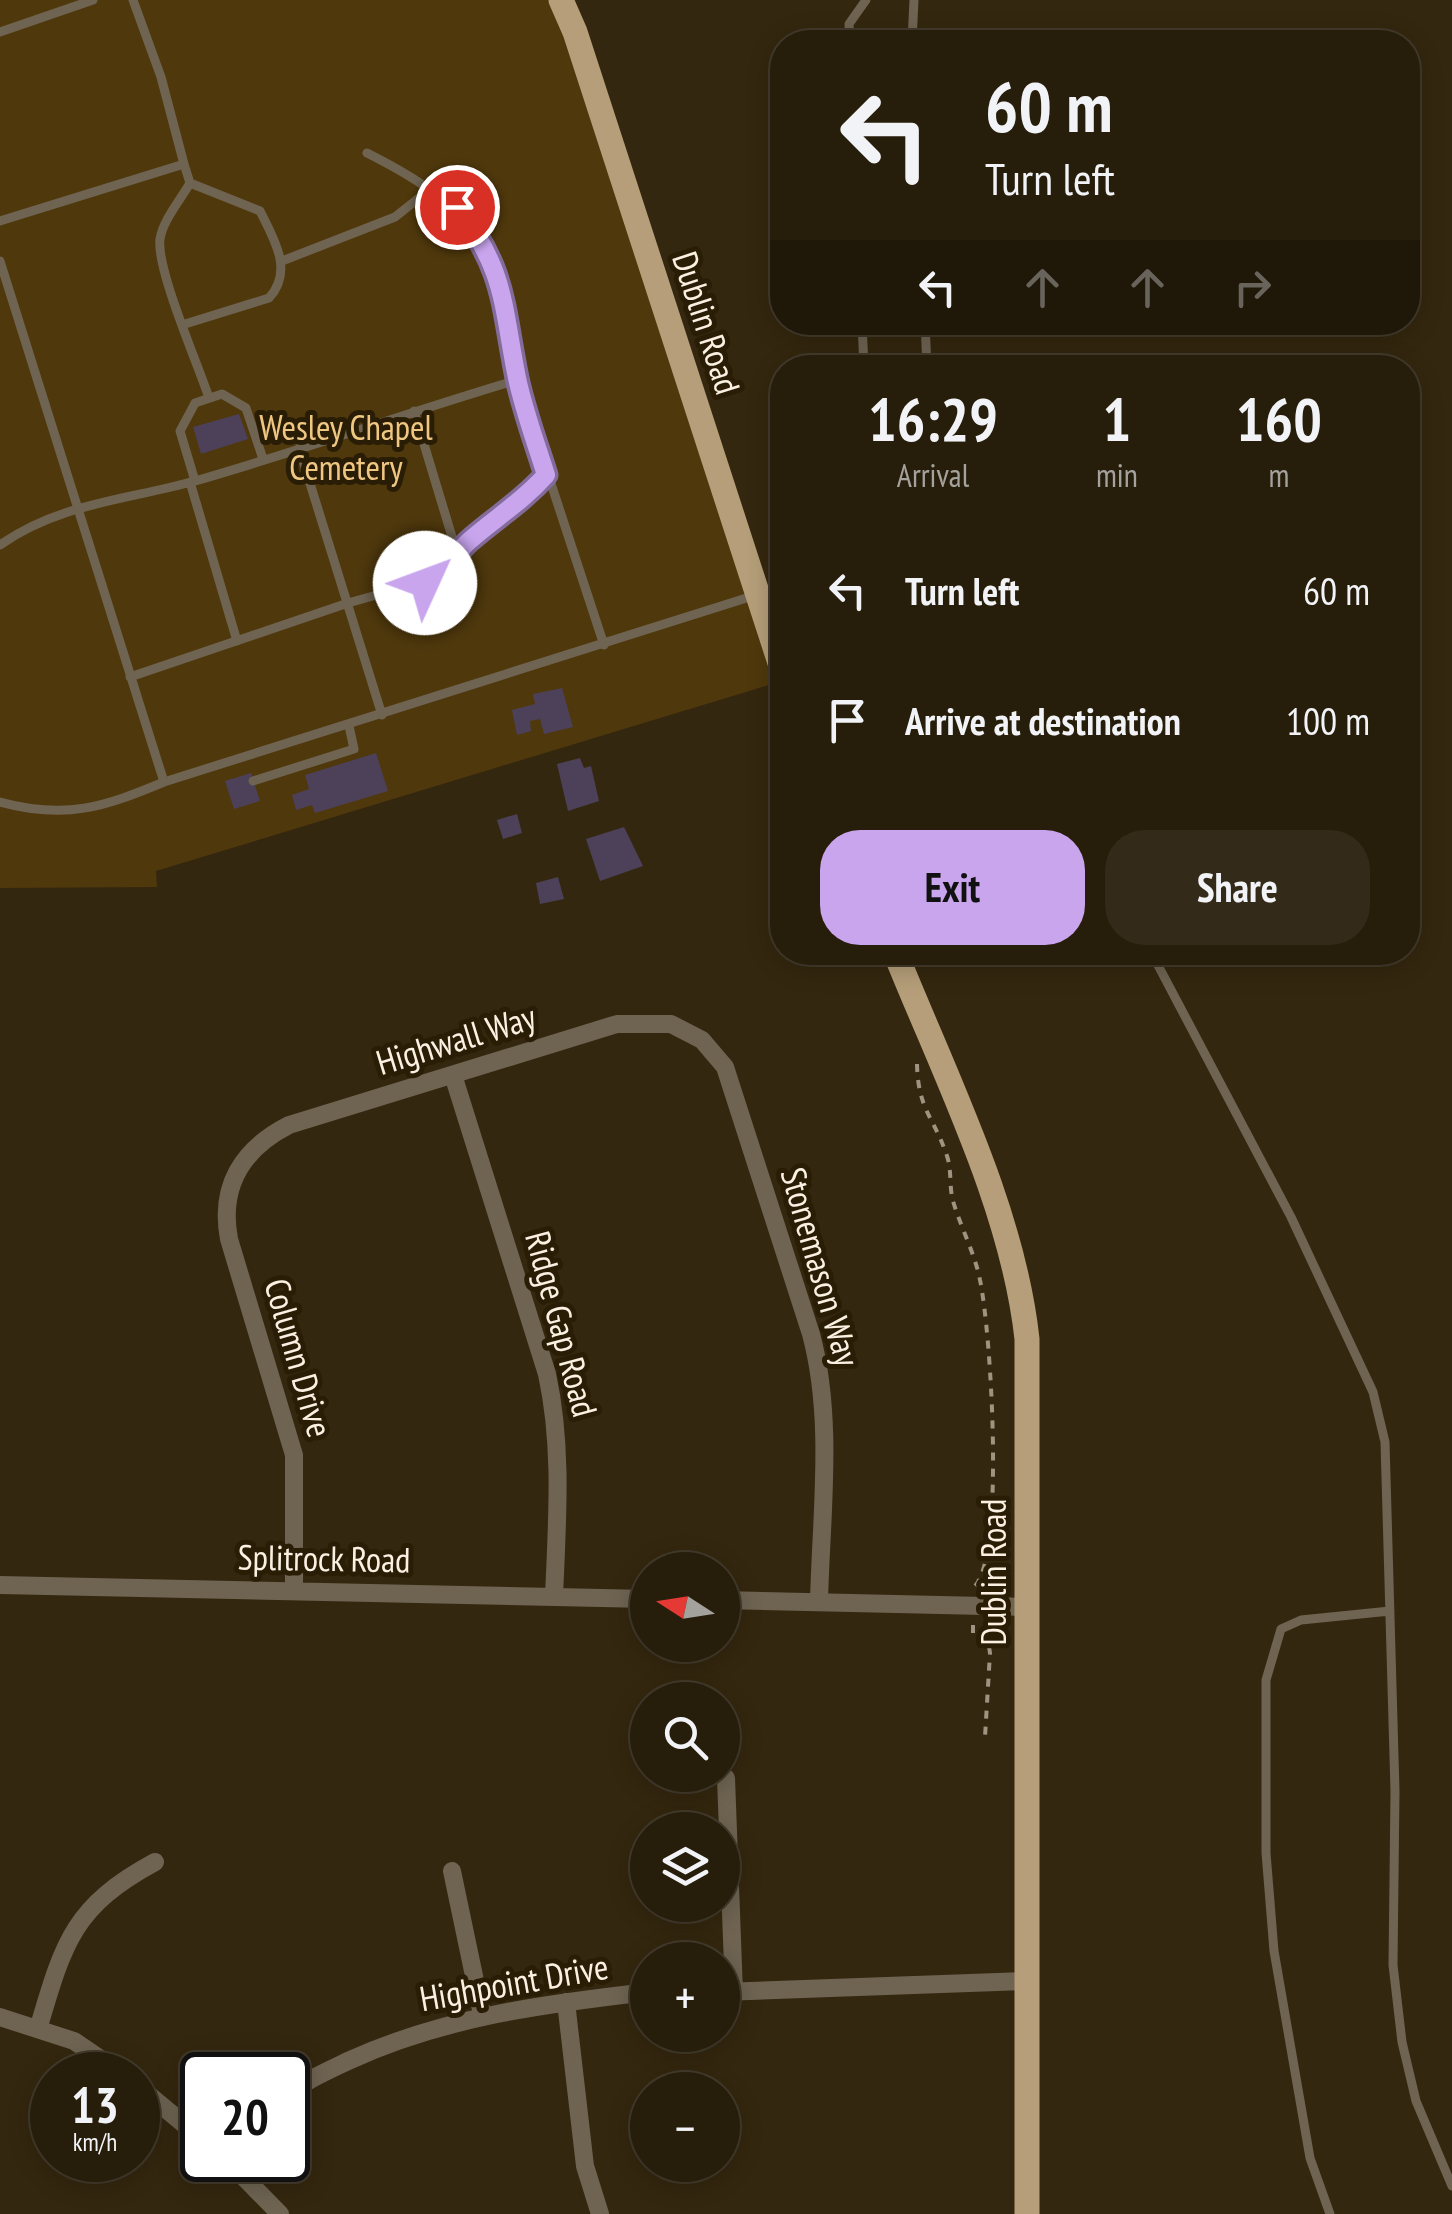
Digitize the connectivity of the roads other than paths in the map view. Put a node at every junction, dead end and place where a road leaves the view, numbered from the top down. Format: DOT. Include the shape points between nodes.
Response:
graph roads {
  1 [pos="93,0"];
  2 [pos="133,0"];
  3 [pos="560,0"];
  4 [pos="866,0"];
  5 [pos="914,0"];
  6 [pos="850,30"];
  7 [pos="913,30"];
  8 [pos="0,32"];
  9 [pos="367,153"];
  10 [pos="184,164"];
  11 [pos="190,182"];
  12 [pos="428,190"];
  13 [pos="0,221"];
  14 [pos="0,261"];
  15 [pos="282,262"];
  16 [pos="185,324"];
  17 [pos="518,380"];
  18 [pos="210,398"];
  19 [pos="414,410"];
  20 [pos="299,448"];
  21 [pos="263,459"];
  22 [pos="546,475"];
  23 [pos="192,481"];
  24 [pos="75,507"];
  25 [pos="0,545"];
  26 [pos="454,559"];
  27 [pos="758,594"];
  28 [pos="348,603"];
  29 [pos="770,631"];
  30 [pos="236,641"];
  31 [pos="604,646"];
  32 [pos="130,677"];
  33 [pos="382,715"];
  34 [pos="348,726"];
  35 [pos="263,752"];
  36 [pos="270,776"];
  37 [pos="254,781"];
  38 [pos="164,782"];
  39 [pos="0,802"];
  40 [pos="900,965"];
  41 [pos="1158,965"];
  42 [pos="688,1031"];
  43 [pos="454,1075"];
  44 [pos="250,1150"];
  45 [pos="0,1585"];
  46 [pos="294,1591"];
  47 [pos="554,1596"];
  48 [pos="630,1598"];
  49 [pos="740,1600"];
  50 [pos="819,1602"];
  51 [pos="1030,1607"];
  52 [pos="1390,1611"];
  53 [pos="726,1792"];
  54 [pos="155,1862"];
  55 [pos="452,1871"];
  56 [pos="728,1942"];
  57 [pos="1027,1981"];
  58 [pos="740,1993"];
  59 [pos="630,1994"];
  60 [pos="566,2002"];
  61 [pos="482,2014"];
  62 [pos="0,2017"];
  63 [pos="40,2026"];
  64 [pos="91,2052"];
  65 [pos="310,2079"];
  66 [pos="160,2105"];
  67 [pos="180,2121"];
  68 [pos="249,2182"];
  69 [pos="1452,2186"];
  70 [pos="280,2214"];
  71 [pos="600,2214"];
  72 [pos="1026,2214"];
  73 [pos="1330,2214"];
  1 -- 8 [label="lane"];
  2 -- 10 [label="lane"];
  3 -- 27 [label="main road, Dublin Road"];
  4 -- 6 [label="lane"];
  5 -- 7 [label="lane"];
  9 -- 12 [label="lane"];
  10 -- 11 [label="lane"];
  10 -- 13 [label="lane"];
  11 -- 15 [label="lane" via="260,210"];
  11 -- 16 [label="lane" via="160,236"];
  12 -- 15 [label="lane" via="394,217"];
  12 -- 17 [label="lane" via="457,207 486,244"];
  14 -- 24 [label="lane"];
  15 -- 16 [label="lane" via="280,283 269,298"];
  16 -- 18 [label="lane"];
  17 -- 19 [label="lane"];
  17 -- 22 [label="lane"];
  18 -- 21 [label="lane" via="233,397 246,408"];
  18 -- 23 [label="lane" via="195,403 180,430"];
  19 -- 20 [label="lane"];
  19 -- 26 [label="lane"];
  20 -- 21 [label="lane"];
  20 -- 28 [label="lane"];
  21 -- 23 [label="lane"];
  22 -- 26 [label="lane"];
  22 -- 31 [label="lane"];
  23 -- 24 [label="lane"];
  23 -- 30 [label="lane"];
  24 -- 25 [label="lane"];
  24 -- 32 [label="lane"];
  26 -- 28 [label="lane" via="441,577"];
  27 -- 29 [label="main road, Dublin Road"];
  27 -- 31 [label="lane"];
  28 -- 30 [label="lane"];
  28 -- 33 [label="lane"];
  30 -- 32 [label="lane"];
  31 -- 33 [label="lane"];
  32 -- 38 [label="lane"];
  33 -- 34 [label="lane"];
  34 -- 35 [label="lane"];
  34 -- 36 [label="lane" via="354,750"];
  35 -- 36 [label="lane"];
  35 -- 38 [label="lane"];
  36 -- 37 [label="lane"];
  38 -- 39 [label="lane" via="89,810"];
  40 -- 51 [label="main road, Dublin Road" via="996,1208 1022,1293"];
  41 -- 52 [label="lane" via="1292,1217 1373,1392 1385,1442"];
  42 -- 43 [label="street, Highwall Way" via="653,1021 617,1024"];
  42 -- 50 [label="street, Stonemason Way" via="716,1053 732,1084 822,1374"];
  43 -- 44 [label="street, Highwall Way" via="289,1126"];
  43 -- 47 [label="street, Ridge Gap Road" via="557,1417"];
  44 -- 46 [label="street, Column Drive" via="235,1171 225,1218 294,1455"];
  45 -- 46 [label="street, Splitrock Road"];
  46 -- 47 [label="street, Splitrock Road"];
  47 -- 48 [label="street, Splitrock Road"];
  49 -- 50 [label="street"];
  50 -- 51 [label="street"];
  51 -- 57 [label="main road, Dublin Road"];
  52 -- 69 [label="lane" via="1393,1964 1416,2101"];
  52 -- 73 [label="lane" via="1301,1620 1281,1630 1266,1680 1266,1853 1274,1951 1310,2158"];
  53 -- 56 [label="street"];
  54 -- 63 [label="street" via="115,1884 73,1930"];
  55 -- 61 [label="street"];
  57 -- 58 [label="street"];
  57 -- 72 [label="main road, Dublin Road"];
  59 -- 60 [label="street, Highpoint Drive"];
  60 -- 61 [label="street, Highpoint Drive"];
  60 -- 71 [label="street" via="585,2166"];
  61 -- 65 [label="street, Highpoint Drive" via="399,2038"];
  62 -- 63 [label="street"];
  63 -- 64 [label="street"];
  66 -- 67 [label="street"];
  68 -- 70 [label="street"];
}
